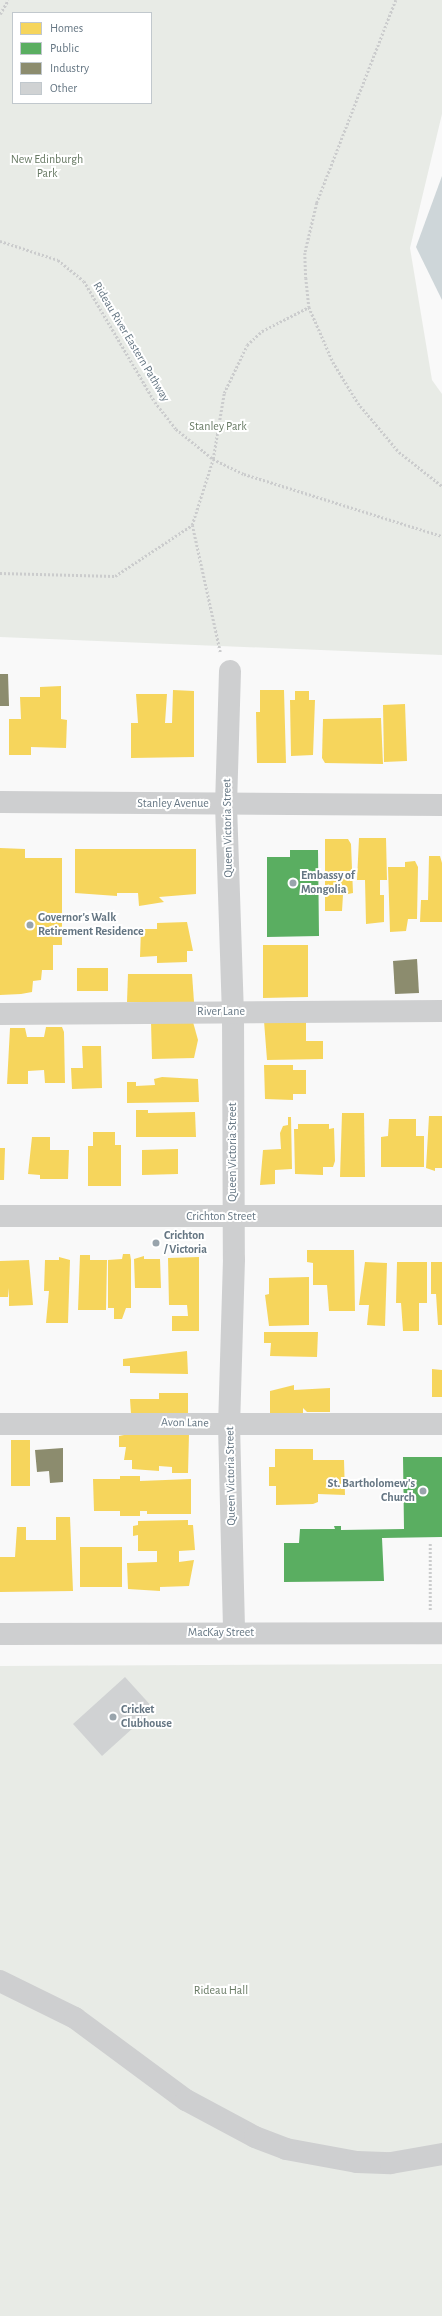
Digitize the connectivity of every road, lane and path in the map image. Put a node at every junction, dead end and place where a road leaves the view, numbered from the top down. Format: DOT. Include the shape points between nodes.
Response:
graph roads {
  1 [pos="8,0"];
  2 [pos="396,0"];
  3 [pos="0,14"];
  4 [pos="0,241"];
  5 [pos="308,307"];
  6 [pos="213,459"];
  7 [pos="442,486"];
  8 [pos="192,525"];
  9 [pos="442,536"];
  10 [pos="0,573"];
  11 [pos="230,671"];
  12 [pos="0,802"];
  13 [pos="226,804"];
  14 [pos="442,804"];
  15 [pos="442,1011"];
  16 [pos="233,1013"];
  17 [pos="0,1014"];
  18 [pos="0,1216"];
  19 [pos="442,1216"];
  20 [pos="233,1217"];
  21 [pos="0,1424"];
  22 [pos="229,1424"];
  23 [pos="442,1424"];
  24 [pos="430,1542"];
  25 [pos="430,1615"];
  26 [pos="234,1632"];
  27 [pos="442,1633"];
  28 [pos="0,1634"];
  29 [pos="0,1981"];
  30 [pos="442,2154"];
  1 -- 3 [label="path"];
  2 -- 5 [label="path" via="317,203 305,253"];
  4 -- 6 [label="path, Rideau River Eastern Pathway" via="58,260 84,281 155,402 176,429"];
  5 -- 6 [label="path" via="262,331 247,345 224,393"];
  5 -- 7 [label="path" via="333,362 376,428 399,452"];
  6 -- 8 [label="path"];
  6 -- 9 [label="path, Rideau River Eastern Pathway" via="244,474"];
  8 -- 10 [label="path" via="115,576"];
  8 -- 11 [label="path" via="221,662"];
  11 -- 13 [label="street, Queen Victoria Street"];
  12 -- 13 [label="street, Stanley Avenue"];
  13 -- 14 [label="street, Stanley Avenue"];
  13 -- 16 [label="street, Queen Victoria Street"];
  15 -- 16 [label="street, River Lane"];
  16 -- 17 [label="street, River Lane"];
  16 -- 20 [label="street, Queen Victoria Street"];
  18 -- 20 [label="street, Crichton Street"];
  19 -- 20 [label="street, Crichton Street"];
  20 -- 22 [label="street, Queen Victoria Street"];
  21 -- 22 [label="street, Avon Lane"];
  22 -- 23 [label="street, Avon Lane"];
  22 -- 26 [label="street, Queen Victoria Street"];
  24 -- 25 [label="path"];
  26 -- 27 [label="street, MacKay Street"];
  26 -- 28 [label="street, MacKay Street"];
  29 -- 30 [label="street" via="75,2018 186,2100 261,2140 320,2157 357,2162 391,2162"];
}
